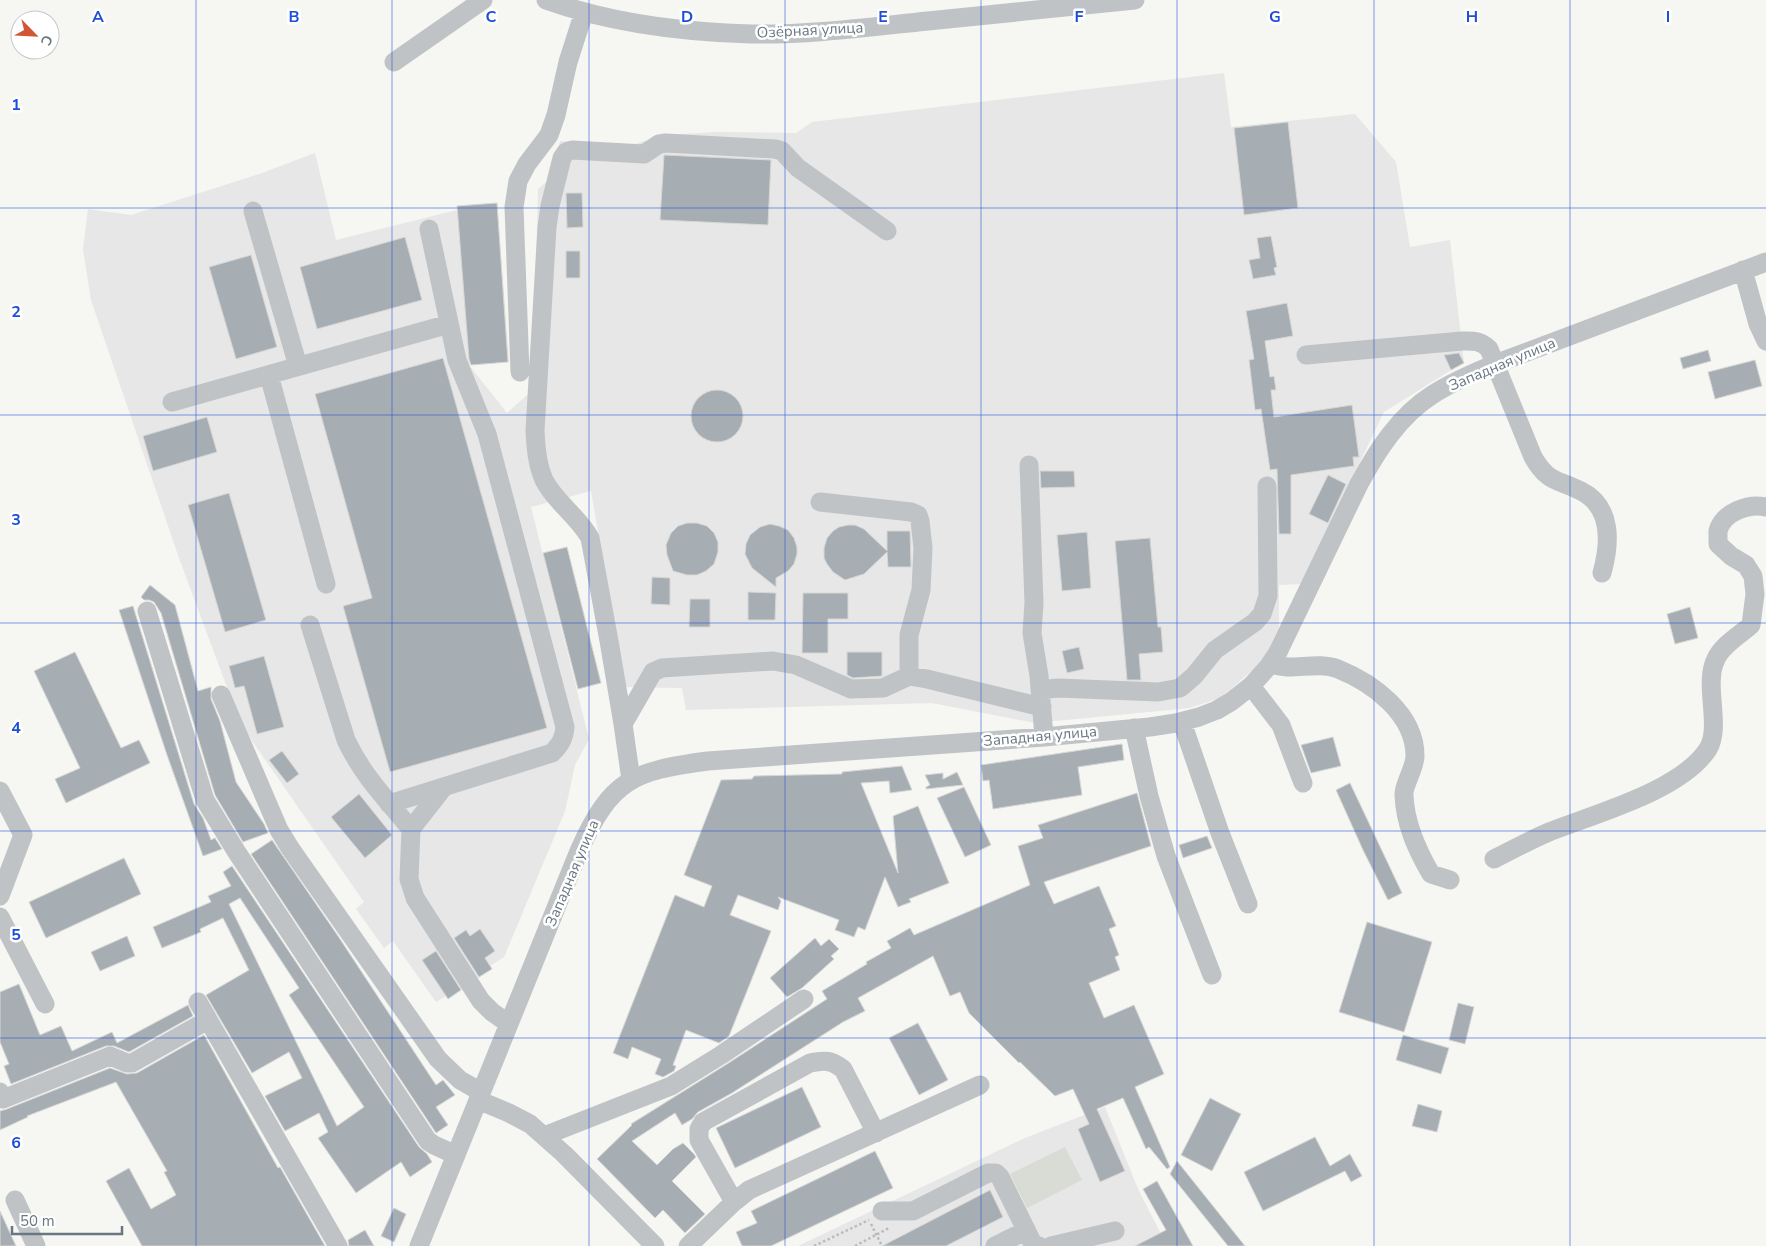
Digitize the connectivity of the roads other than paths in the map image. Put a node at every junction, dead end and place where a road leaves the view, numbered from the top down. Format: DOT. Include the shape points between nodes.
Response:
graph roads {
  1 [pos="483,0"];
  2 [pos="546,0"];
  3 [pos="1129,0"];
  4 [pos="1135,0"];
  5 [pos="584,12"];
  6 [pos="394,62"];
  7 [pos="253,211"];
  8 [pos="429,229"];
  9 [pos="887,231"];
  10 [pos="1766,262"];
  11 [pos="1743,270"];
  12 [pos="449,324"];
  13 [pos="1766,341"];
  14 [pos="1306,355"];
  15 [pos="1495,364"];
  16 [pos="298,366"];
  17 [pos="520,372"];
  18 [pos="269,374"];
  19 [pos="172,402"];
  20 [pos="1029,465"];
  21 [pos="1267,486"];
  22 [pos="820,502"];
  23 [pos="1766,507"];
  24 [pos="1602,573"];
  25 [pos="326,584"];
  26 [pos="147,611"];
  27 [pos="310,624"];
  28 [pos="1270,664"];
  29 [pos="909,676"];
  30 [pos="1251,686"];
  31 [pos="221,695"];
  32 [pos="1041,698"];
  33 [pos="1182,722"];
  34 [pos="623,724"];
  35 [pos="1134,728"];
  36 [pos="1044,737"];
  37 [pos="631,780"];
  38 [pos="1303,783"];
  39 [pos="444,787"];
  40 [pos="0,792"];
  41 [pos="389,804"];
  42 [pos="411,829"];
  43 [pos="1494,859"];
  44 [pos="1450,880"];
  45 [pos="0,896"];
  46 [pos="1248,904"];
  47 [pos="0,917"];
  48 [pos="1212,975"];
  49 [pos="804,999"];
  50 [pos="198,1002"];
  51 [pos="45,1004"];
  52 [pos="208,1020"];
  53 [pos="509,1024"];
  54 [pos="980,1085"];
  55 [pos="0,1092"];
  56 [pos="480,1096"];
  57 [pos="876,1133"];
  58 [pos="544,1136"];
  59 [pos="456,1155"];
  60 [pos="15,1200"];
  61 [pos="734,1202"];
  62 [pos="882,1211"];
  63 [pos="1026,1231"];
  64 [pos="1114,1231"];
  65 [pos="36,1246"];
  66 [pos="338,1246"];
  67 [pos="420,1246"];
  68 [pos="655,1246"];
  69 [pos="688,1246"];
  70 [pos="995,1246"];
  71 [pos="1039,1246"];
  72 [pos="1051,1246"];
  1 -- 6 [label="street"];
  2 -- 5 [label="street, Озёрная улица"];
  3 -- 4 [label="street, Озёрная улица"];
  3 -- 5 [label="street, Озёрная улица" via="838,30 751,34 709,32"];
  5 -- 17 [label="street" via="556,115 548,135 518,181 514,207"];
  7 -- 16 [label="street"];
  8 -- 12 [label="street"];
  9 -- 34 [label="street" via="798,168 782,151 775,149 666,143 644,154 572,150 562,158 547,227 536,452 545,482 590,538"];
  10 -- 11 [label="street, Западная улица"];
  11 -- 13 [label="street"];
  11 -- 15 [label="street, Западная улица"];
  12 -- 16 [label="street"];
  12 -- 39 [label="street" via="457,360 487,434 565,727 564,737 552,753"];
  14 -- 15 [label="street" via="1474,340 1489,349"];
  15 -- 24 [label="street" via="1538,467 1552,480 1587,494 1606,519 1607,555"];
  15 -- 28 [label="street, Западная улица" via="1431,395 1393,430 1359,484 1284,642"];
  16 -- 18 [label="street"];
  18 -- 19 [label="street"];
  18 -- 25 [label="street"];
  20 -- 32 [label="street" via="1034,603 1032,633"];
  21 -- 32 [label="street" via="1269,587 1265,605 1255,622 1215,650 1180,688 1158,692 1058,688"];
  22 -- 29 [label="street" via="918,515 923,548 921,590 909,635"];
  23 -- 43 [label="street" via="1739,510 1725,518 1718,531 1718,544 1746,565 1753,576 1755,594 1751,624 1722,649 1715,660 1711,698 1712,740 1708,748 1679,776 1642,796 1548,832"];
  26 -- 59 [label="street" via="204,800 428,1141"];
  27 -- 41 [label="street" via="346,740 365,776"];
  28 -- 30 [label="street, Западная улица"];
  28 -- 44 [label="street" via="1337,668 1390,701 1403,719 1414,747 1415,756 1403,793 1411,831 1431,874"];
  29 -- 32 [label="street"];
  29 -- 34 [label="street" via="883,688 851,689 796,665 773,661 662,668 653,672"];
  30 -- 33 [label="street, Западная улица" via="1217,710"];
  30 -- 38 [label="street" via="1281,725"];
  31 -- 56 [label="street" via="279,830 290,848 438,1059"];
  32 -- 36 [label="street"];
  33 -- 35 [label="street, Западная улица"];
  33 -- 46 [label="street"];
  34 -- 37 [label="street"];
  35 -- 36 [label="street, Западная улица"];
  35 -- 48 [label="street" via="1166,856"];
  36 -- 37 [label="street, Западная улица" via="708,761 653,771"];
  37 -- 53 [label="street, Западная улица" via="611,795 599,810"];
  39 -- 41 [label="street"];
  39 -- 42 [label="street"];
  40 -- 45 [label="street" via="22,835"];
  41 -- 42 [label="street"];
  42 -- 53 [label="street" via="410,879 414,898 481,1001"];
  47 -- 51 [label="street"];
  49 -- 58 [label="street" via="671,1086"];
  50 -- 52 [label="street"];
  52 -- 55 [label="street" via="132,1063 110,1056 3,1099"];
  52 -- 66 [label="street"];
  53 -- 56 [label="street, Западная улица"];
  54 -- 57 [label="street"];
  56 -- 58 [label="street" via="530,1124"];
  56 -- 59 [label="street, Западная улица"];
  57 -- 61 [label="street" via="749,1190"];
  57 -- 61 [label="street" via="843,1070 824,1060 810,1063 703,1122 699,1128 699,1140"];
  58 -- 68 [label="street"];
  59 -- 67 [label="street, Западная улица"];
  60 -- 65 [label="street"];
  61 -- 69 [label="street"];
  62 -- 63 [label="street" via="913,1211 988,1173 996,1173"];
  63 -- 70 [label="street"];
  63 -- 71 [label="street" via="1033,1244"];
  64 -- 72 [label="street"];
}
